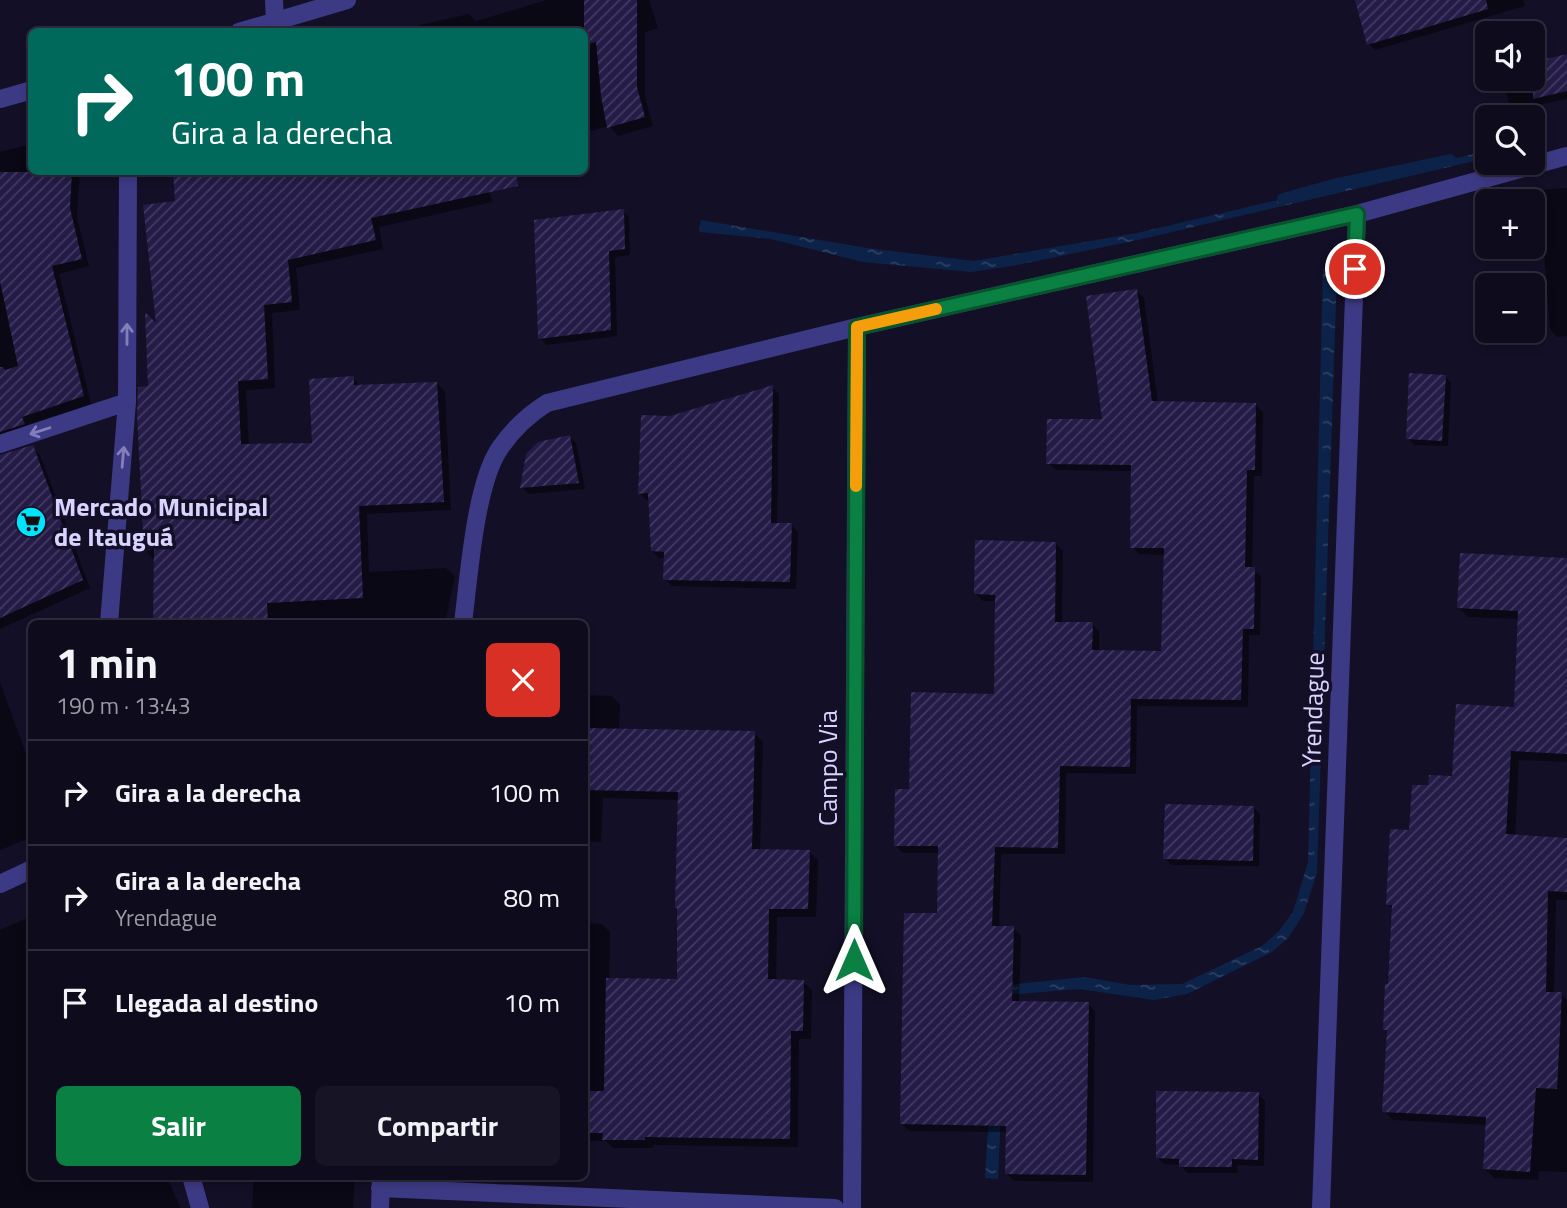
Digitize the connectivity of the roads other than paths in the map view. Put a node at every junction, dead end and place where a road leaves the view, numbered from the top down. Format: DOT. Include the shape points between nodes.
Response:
graph roads {
  1 [pos="274,0"];
  2 [pos="347,0"];
  3 [pos="275,21"];
  4 [pos="252,28"];
  5 [pos="28,91"];
  6 [pos="0,99"];
  7 [pos="1567,156"];
  8 [pos="128,175"];
  9 [pos="1357,214"];
  10 [pos="857,327"];
  11 [pos="127,402"];
  12 [pos="0,444"];
  13 [pos="109,620"];
  14 [pos="463,620"];
  15 [pos="28,871"];
  16 [pos="0,884"];
  17 [pos="192,1180"];
  18 [pos="381,1182"];
  19 [pos="200,1208"];
  20 [pos="380,1208"];
  21 [pos="835,1208"];
  22 [pos="852,1208"];
  23 [pos="1321,1208"];
  1 -- 3 [label="street"];
  2 -- 3 [label="street"];
  3 -- 4 [label="street"];
  5 -- 6 [label="street"];
  7 -- 9 [label="street"];
  11 -- 8 [label="street, one-way"];
  9 -- 10 [label="street"];
  9 -- 23 [label="street, Yrendague"];
  10 -- 14 [label="street" via="547,403 526,417 499,449 482,489"];
  10 -- 22 [label="street, Campo Via"];
  11 -- 12 [label="street, one-way"];
  13 -- 11 [label="street, one-way"];
  15 -- 16 [label="street"];
  17 -- 19 [label="street"];
  18 -- 20 [label="street"];
  18 -- 21 [label="street"];
}
